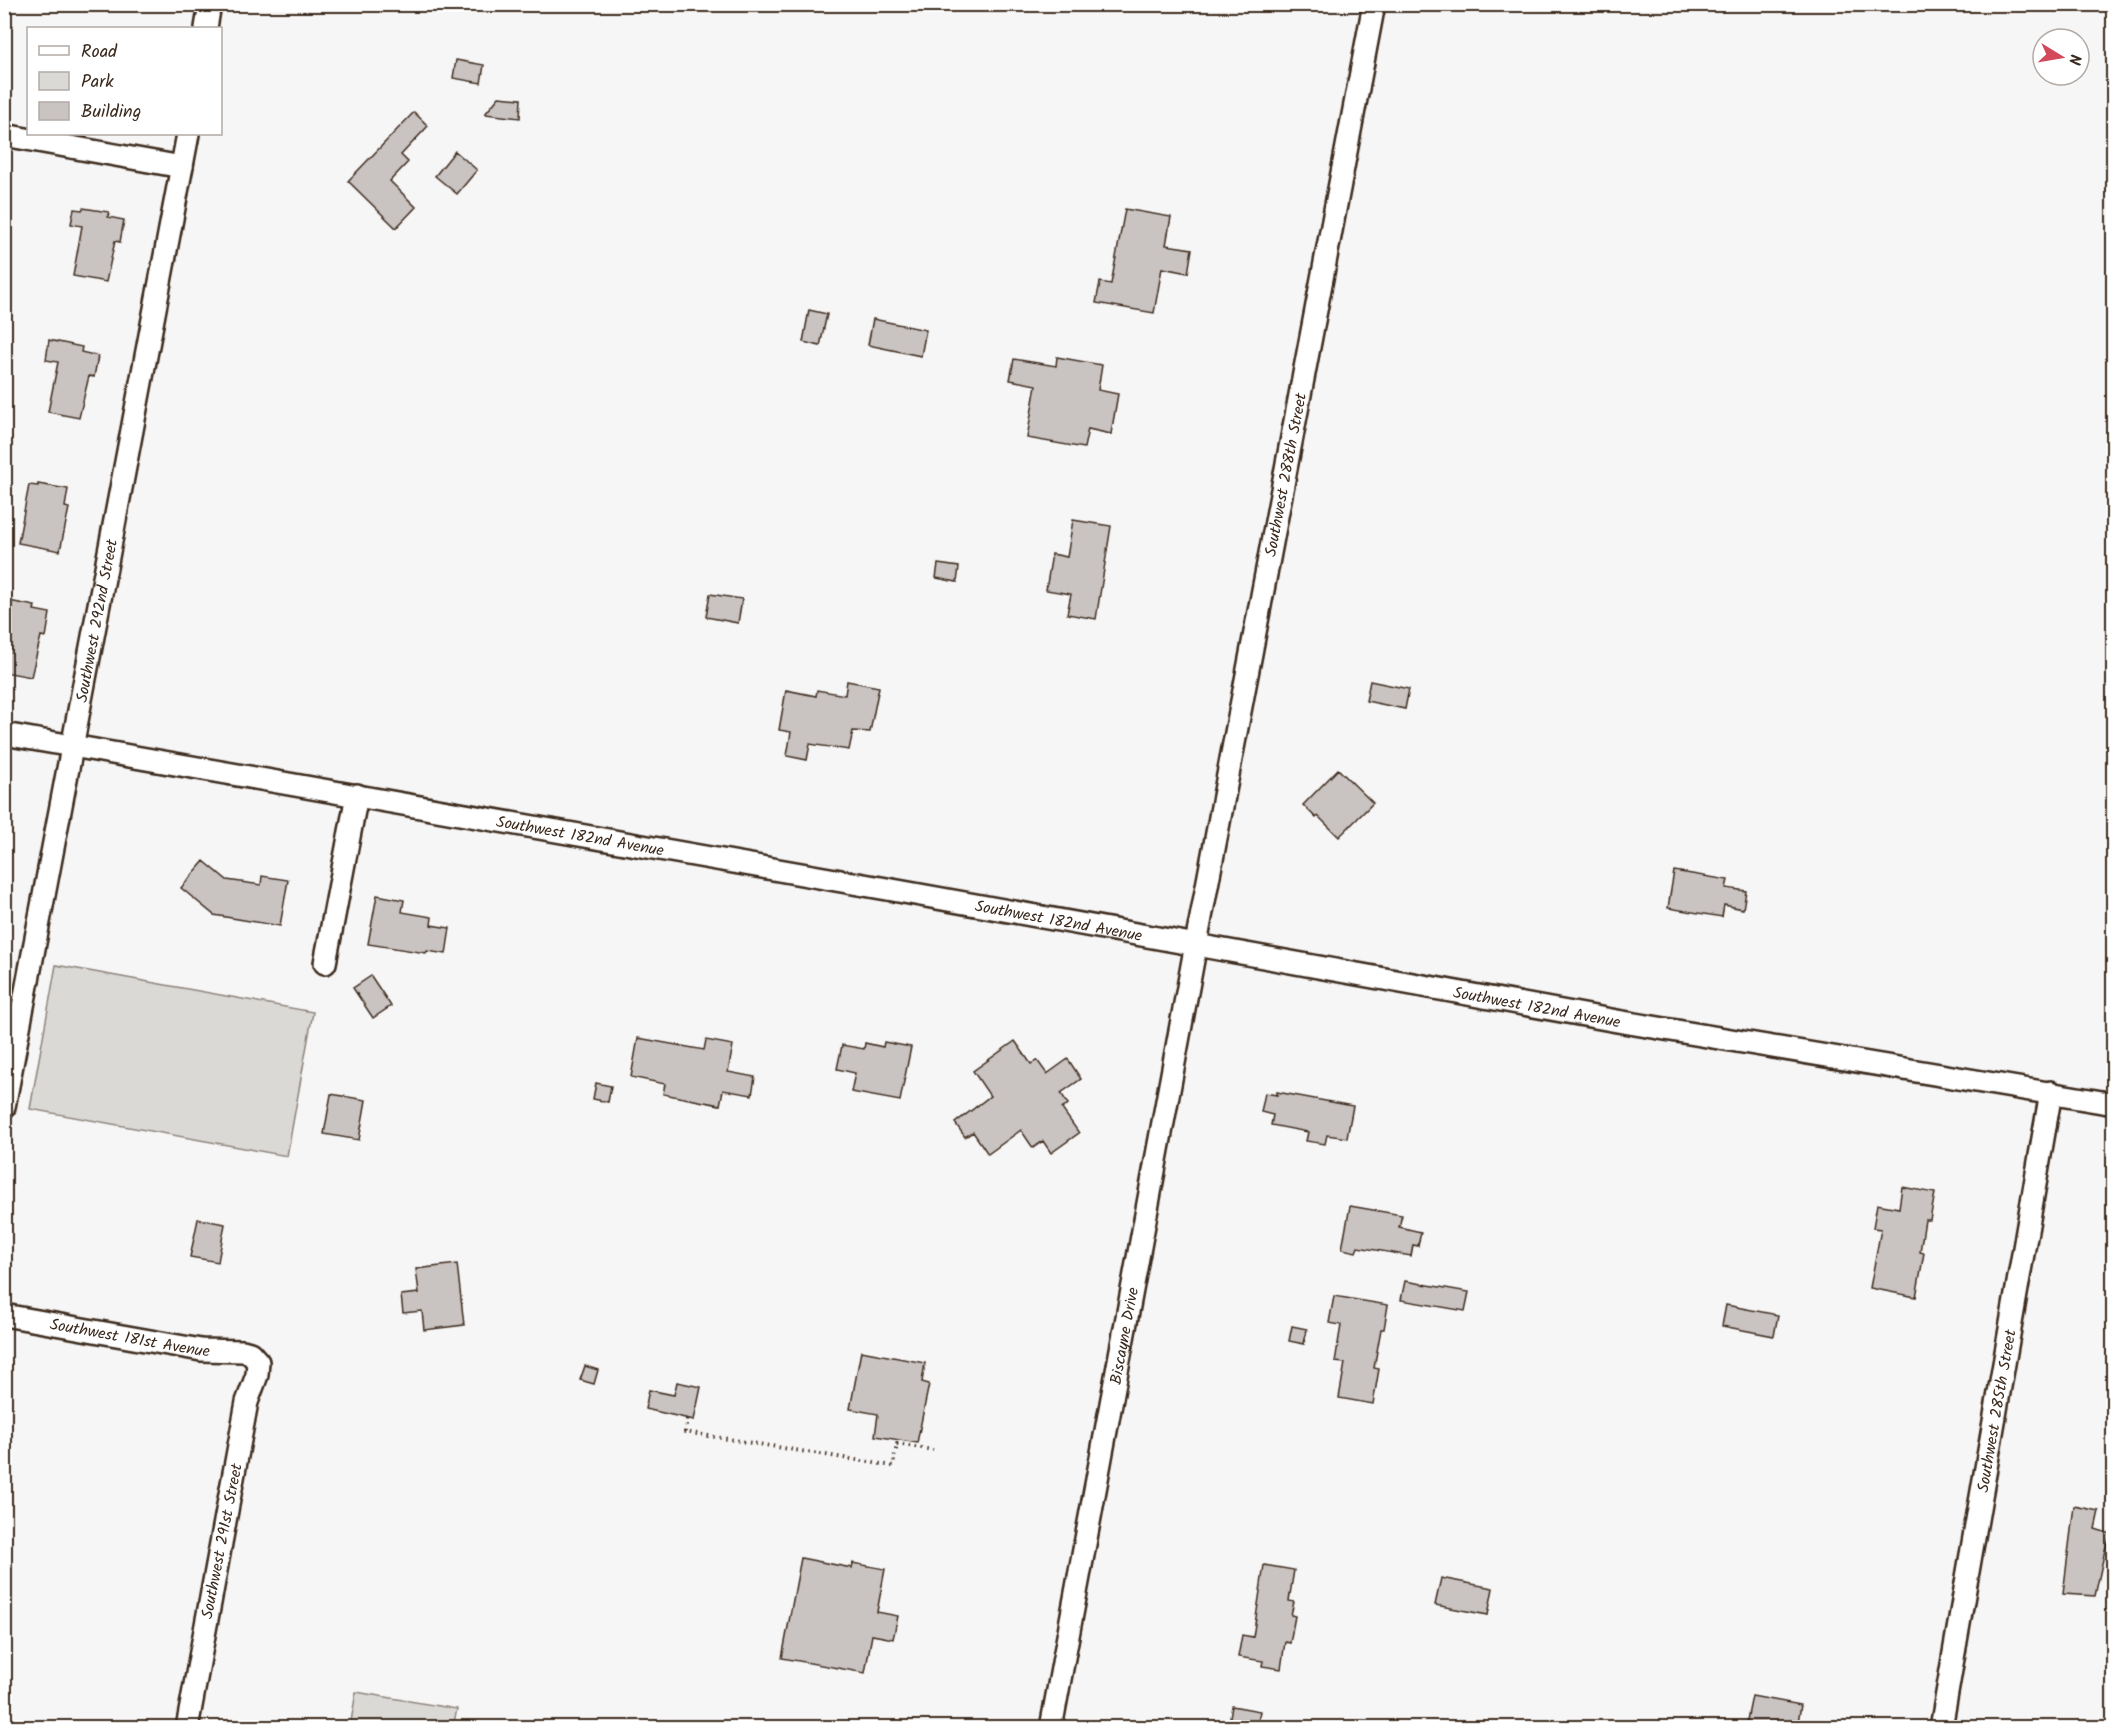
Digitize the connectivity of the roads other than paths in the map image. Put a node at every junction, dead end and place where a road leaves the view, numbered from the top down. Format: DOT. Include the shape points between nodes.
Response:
graph roads {
  1 [pos="210,4"];
  2 [pos="1374,4"];
  3 [pos="206,27"];
  4 [pos="4,135"];
  5 [pos="188,135"];
  6 [pos="182,167"];
  7 [pos="4,734"];
  8 [pos="73,746"];
  9 [pos="357,795"];
  10 [pos="1196,944"];
  11 [pos="325,963"];
  12 [pos="11,1033"];
  13 [pos="2051,1092"];
  14 [pos="2114,1104"];
  15 [pos="4,1107"];
  16 [pos="4,1315"];
  17 [pos="254,1357"];
  18 [pos="187,1728"];
  19 [pos="1051,1728"];
  20 [pos="1941,1728"];
  1 -- 3 [label="street"];
  2 -- 10 [label="street, Southwest 288th Street"];
  4 -- 6 [label="street"];
  5 -- 6 [label="street, Southwest 292nd Street"];
  6 -- 8 [label="street, Southwest 292nd Street"];
  7 -- 8 [label="street, Southwest 182nd Avenue"];
  8 -- 9 [label="street, Southwest 182nd Avenue"];
  8 -- 12 [label="street, Southwest 292nd Street"];
  9 -- 10 [label="street, Southwest 182nd Avenue"];
  9 -- 11 [label="street"];
  10 -- 13 [label="street, Southwest 182nd Avenue" via="1617,1021"];
  10 -- 19 [label="street, Biscayne Drive"];
  12 -- 15 [label="street, Southwest 292nd Street"];
  13 -- 14 [label="street, Southwest 182nd Avenue"];
  13 -- 20 [label="street, Southwest 285th Street"];
  16 -- 17 [label="street, Southwest 181st Avenue" via="201,1350 243,1351"];
  17 -- 18 [label="street, Southwest 291st Street" via="258,1369 247,1402"];
}
